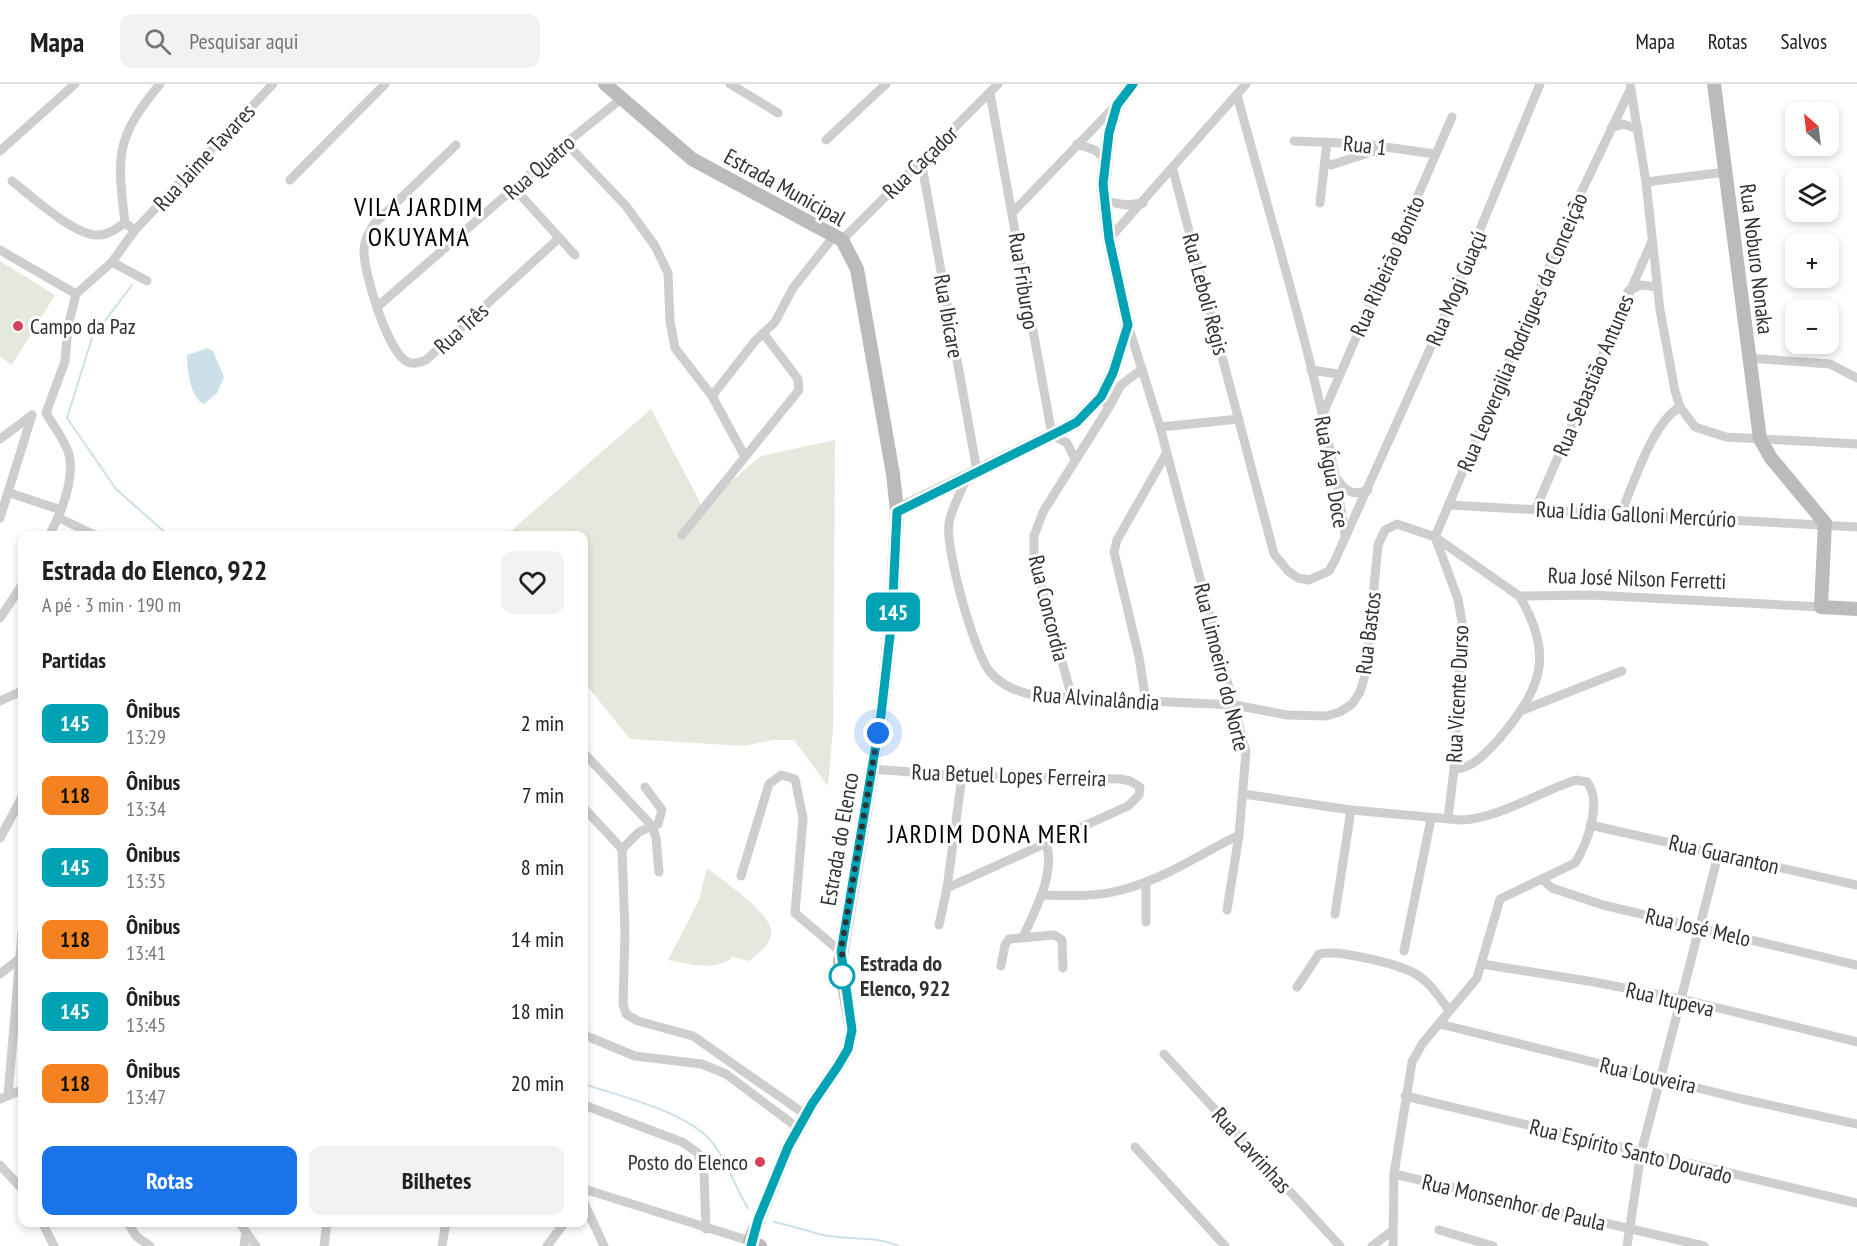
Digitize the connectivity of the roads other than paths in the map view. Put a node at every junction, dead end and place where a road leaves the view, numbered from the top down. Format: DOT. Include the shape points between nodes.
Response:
graph roads {
  1 [pos="75,84"];
  2 [pos="160,84"];
  3 [pos="273,84"];
  4 [pos="384,84"];
  5 [pos="605,84"];
  6 [pos="730,84"];
  7 [pos="886,84"];
  8 [pos="998,84"];
  9 [pos="1133,84"];
  10 [pos="1246,84"];
  11 [pos="1540,84"];
  12 [pos="1714,84"];
  13 [pos="1631,86"];
  14 [pos="990,93"];
  15 [pos="1237,95"];
  16 [pos="621,99"];
  17 [pos="1117,105"];
  18 [pos="778,113"];
  19 [pos="1452,117"];
  20 [pos="1611,128"];
  21 [pos="1638,129"];
  22 [pos="826,140"];
  23 [pos="1294,141"];
  24 [pos="1327,142"];
  25 [pos="566,143"];
  26 [pos="1077,144"];
  27 [pos="456,145"];
  28 [pos="1386,147"];
  29 [pos="0,151"];
  30 [pos="1435,154"];
  31 [pos="1105,159"];
  32 [pos="921,160"];
  33 [pos="1325,161"];
  34 [pos="1173,170"];
  35 [pos="1725,172"];
  36 [pos="290,180"];
  37 [pos="12,181"];
  38 [pos="1646,182"];
  39 [pos="514,188"];
  40 [pos="1104,201"];
  41 [pos="1143,203"];
  42 [pos="1320,203"];
  43 [pos="1014,211"];
  44 [pos="125,223"];
  45 [pos="135,230"];
  46 [pos="838,238"];
  47 [pos="558,239"];
  48 [pos="1109,239"];
  49 [pos="1652,241"];
  50 [pos="0,250"];
  51 [pos="575,255"];
  52 [pos="112,262"];
  53 [pos="147,281"];
  54 [pos="1657,287"];
  55 [pos="1628,291"];
  56 [pos="76,294"];
  57 [pos="377,307"];
  58 [pos="1128,325"];
  59 [pos="763,333"];
  60 [pos="1748,358"];
  61 [pos="1142,369"];
  62 [pos="1311,370"];
  63 [pos="1338,375"];
  64 [pos="1857,378"];
  65 [pos="712,396"];
  66 [pos="1105,402"];
  67 [pos="1680,407"];
  68 [pos="46,413"];
  69 [pos="32,415"];
  70 [pos="1322,416"];
  71 [pos="1239,419"];
  72 [pos="1160,427"];
  73 [pos="1052,435"];
  74 [pos="0,438"];
  75 [pos="1760,439"];
  76 [pos="1857,444"];
  77 [pos="1166,454"];
  78 [pos="744,455"];
  79 [pos="1075,459"];
  80 [pos="972,474"];
  81 [pos="1337,478"];
  82 [pos="1368,490"];
  83 [pos="10,493"];
  84 [pos="1448,505"];
  85 [pos="1535,510"];
  86 [pos="897,512"];
  87 [pos="1621,513"];
  88 [pos="60,514"];
  89 [pos="0,518"];
  90 [pos="1825,523"];
  91 [pos="1857,526"];
  92 [pos="52,531"];
  93 [pos="89,531"];
  94 [pos="1346,534"];
  95 [pos="682,535"];
  96 [pos="1435,537"];
  97 [pos="18,591"];
  98 [pos="1519,596"];
  99 [pos="1821,606"];
  100 [pos="1857,609"];
  101 [pos="0,618"];
  102 [pos="1622,671"];
  103 [pos="18,694"];
  104 [pos="1072,698"];
  105 [pos="0,701"];
  106 [pos="1146,702"];
  107 [pos="1235,705"];
  108 [pos="1523,710"];
  109 [pos="588,757"];
  110 [pos="872,769"];
  111 [pos="1454,769"];
  112 [pos="962,776"];
  113 [pos="645,787"];
  114 [pos="1243,794"];
  115 [pos="18,804"];
  116 [pos="1351,810"];
  117 [pos="588,812"];
  118 [pos="1431,819"];
  119 [pos="1448,819"];
  120 [pos="1590,825"];
  121 [pos="652,826"];
  122 [pos="1239,835"];
  123 [pos="0,838"];
  124 [pos="1046,843"];
  125 [pos="622,849"];
  126 [pos="1719,852"];
  127 [pos="659,872"];
  128 [pos="741,876"];
  129 [pos="1543,880"];
  130 [pos="1146,882"];
  131 [pos="1857,885"];
  132 [pos="947,888"];
  133 [pos="1042,894"];
  134 [pos="1227,910"];
  135 [pos="1335,914"];
  136 [pos="1146,922"];
  137 [pos="939,925"];
  138 [pos="1701,927"];
  139 [pos="1023,937"];
  140 [pos="1404,951"];
  141 [pos="841,952"];
  142 [pos="18,960"];
  143 [pos="1482,964"];
  144 [pos="1857,964"];
  145 [pos="1001,966"];
  146 [pos="18,968"];
  147 [pos="1062,968"];
  148 [pos="0,974"];
  149 [pos="1297,987"];
  150 [pos="1682,999"];
  151 [pos="1449,1010"];
  152 [pos="1440,1024"];
  153 [pos="588,1037"];
  154 [pos="1857,1041"];
  155 [pos="1164,1054"];
  156 [pos="1662,1078"];
  157 [pos="18,1092"];
  158 [pos="1405,1096"];
  159 [pos="4,1097"];
  160 [pos="588,1107"];
  161 [pos="806,1115"];
  162 [pos="1857,1124"];
  163 [pos="798,1128"];
  164 [pos="1134,1147"];
  165 [pos="1641,1153"];
  166 [pos="0,1165"];
  167 [pos="1394,1174"];
  168 [pos="18,1185"];
  169 [pos="588,1194"];
  170 [pos="1857,1203"];
  171 [pos="588,1212"];
  172 [pos="44,1227"];
  173 [pos="130,1227"];
  174 [pos="242,1227"];
  175 [pos="326,1227"];
  176 [pos="445,1227"];
  177 [pos="561,1227"];
  178 [pos="706,1229"];
  179 [pos="1631,1229"];
  180 [pos="1439,1230"];
  181 [pos="1392,1231"];
  182 [pos="246,1232"];
  183 [pos="754,1244"];
  184 [pos="54,1246"];
  185 [pos="150,1246"];
  186 [pos="244,1246"];
  187 [pos="256,1246"];
  188 [pos="324,1246"];
  189 [pos="441,1246"];
  190 [pos="547,1246"];
  191 [pos="604,1246"];
  192 [pos="1225,1246"];
  193 [pos="1340,1246"];
  194 [pos="1372,1246"];
  195 [pos="1393,1246"];
  196 [pos="1493,1246"];
  197 [pos="1627,1246"];
  198 [pos="1704,1246"];
  1 -- 29 [label="street"];
  2 -- 44 [label="street" via="136,112 123,144 120,165"];
  3 -- 45 [label="street, Rua Jaime Tavares"];
  4 -- 36 [label="street"];
  5 -- 16 [label="street, Estrada Municipal"];
  6 -- 18 [label="street"];
  7 -- 22 [label="street"];
  8 -- 14 [label="street, Rua Caçador"];
  9 -- 17 [label="street"];
  10 -- 15 [label="street"];
  11 -- 82 [label="street, Rua Mogi Guaçú"];
  12 -- 35 [label="street, Rua Noburo Nonaka"];
  13 -- 20 [label="street, Rua Leovergilia Rodrigues da Conceição"];
  13 -- 21 [label="street"];
  14 -- 32 [label="street, Rua Caçador"];
  14 -- 43 [label="street, Rua Friburgo"];
  15 -- 34 [label="street"];
  15 -- 62 [label="street, Rua Água Doce"];
  16 -- 25 [label="street, Rua Quatro"];
  16 -- 46 [label="street, Estrada Municipal" via="692,159"];
  17 -- 26 [label="street"];
  17 -- 31 [label="street"];
  19 -- 30 [label="street, Rua Ribeirão Bonito"];
  20 -- 21 [label="street" via="1623,124"];
  20 -- 84 [label="street, Rua Leovergilia Rodrigues da Conceição"];
  21 -- 38 [label="street"];
  23 -- 24 [label="street, Rua 1"];
  24 -- 28 [label="street, Rua 1"];
  24 -- 33 [label="street"];
  25 -- 39 [label="street, Rua Quatro"];
  25 -- 65 [label="street" via="626,206 655,246 665,265 675,348"];
  26 -- 31 [label="street" via="1095,150"];
  26 -- 43 [label="street"];
  27 -- 57 [label="street, Rua Três" via="374,224 366,237 364,263"];
  28 -- 30 [label="street, Rua 1"];
  28 -- 33 [label="street" via="1339,164"];
  30 -- 63 [label="street, Rua Ribeirão Bonito"];
  31 -- 40 [label="street"];
  32 -- 46 [label="street, Rua Caçador"];
  32 -- 80 [label="street, Rua Ibicare"];
  33 -- 42 [label="street"];
  34 -- 41 [label="street"];
  34 -- 71 [label="street, Rua Leboli Régis"];
  35 -- 38 [label="street"];
  35 -- 60 [label="street, Rua Noburo Nonaka"];
  37 -- 44 [label="street" via="84,232 102,235"];
  38 -- 49 [label="street"];
  39 -- 47 [label="street"];
  39 -- 57 [label="street, Rua Quatro"];
  40 -- 41 [label="street"];
  40 -- 48 [label="street"];
  41 -- 48 [label="street"];
  43 -- 73 [label="street, Rua Friburgo"];
  44 -- 45 [label="street"];
  45 -- 52 [label="street, Rua Jaime Tavares"];
  46 -- 59 [label="street, Rua Caçador" via="793,288 775,322"];
  46 -- 86 [label="street, Estrada Municipal" via="853,259 860,284"];
  47 -- 51 [label="street"];
  47 -- 57 [label="street, Rua Três" via="419,363 405,362 398,353"];
  48 -- 58 [label="street"];
  49 -- 54 [label="street"];
  49 -- 55 [label="street, Rua Sebastião Antunes"];
  50 -- 56 [label="street"];
  52 -- 53 [label="street"];
  52 -- 56 [label="street, Rua Jaime Tavares"];
  54 -- 55 [label="street" via="1641,285"];
  54 -- 67 [label="street"];
  55 -- 85 [label="street, Rua Sebastião Antunes"];
  56 -- 68 [label="street" via="65,361"];
  58 -- 61 [label="street"];
  58 -- 66 [label="street"];
  59 -- 65 [label="street, Rua Caçador"];
  59 -- 78 [label="street" via="798,379 799,390"];
  60 -- 64 [label="street" via="1815,361 1842,368"];
  60 -- 75 [label="street, Rua Noburo Nonaka"];
  61 -- 66 [label="street"];
  61 -- 72 [label="street"];
  62 -- 63 [label="street"];
  62 -- 70 [label="street, Rua Água Doce"];
  63 -- 70 [label="street, Rua Ribeirão Bonito"];
  65 -- 78 [label="street"];
  66 -- 73 [label="street"];
  66 -- 79 [label="street, Rua Concordia"];
  67 -- 75 [label="street" via="1695,427 1707,433"];
  67 -- 87 [label="street" via="1661,425"];
  68 -- 69 [label="street"];
  68 -- 88 [label="street" via="69,453 70,470"];
  69 -- 74 [label="street"];
  69 -- 83 [label="street"];
  70 -- 81 [label="street, Rua Água Doce"];
  71 -- 72 [label="street"];
  71 -- 94 [label="street, Rua Água Doce" via="1274,554 1280,563 1298,578 1319,577 1329,571"];
  72 -- 77 [label="street, Rua Limoeiro do Norte"];
  73 -- 79 [label="street" via="1066,443"];
  73 -- 80 [label="street"];
  75 -- 76 [label="street"];
  75 -- 90 [label="street"];
  77 -- 106 [label="street" via="1114,552"];
  77 -- 107 [label="street, Rua Limoeiro do Norte"];
  78 -- 95 [label="street"];
  79 -- 104 [label="street, Rua Concordia" via="1043,512 1033,546"];
  80 -- 86 [label="street"];
  80 -- 104 [label="street, Rua Alvinalândia" via="949,521 948,543 980,656 989,672 1017,692"];
  81 -- 82 [label="street" via="1347,491"];
  81 -- 94 [label="street, Rua Água Doce"];
  82 -- 94 [label="street, Rua Mogi Guaçú"];
  83 -- 88 [label="street"];
  83 -- 89 [label="street"];
  84 -- 85 [label="street, Rua Lídia Galloni Mercúrio"];
  84 -- 96 [label="street, Rua Leovergilia Rodrigues da Conceição"];
  85 -- 87 [label="street, Rua Lídia Galloni Mercúrio"];
  86 -- 110 [label="street, Estrada do Elenco" via="891,628"];
  87 -- 90 [label="street, Rua Lídia Galloni Mercúrio"];
  88 -- 92 [label="street"];
  88 -- 93 [label="street"];
  90 -- 91 [label="street, Rua Lídia Galloni Mercúrio"];
  90 -- 99 [label="street"];
  96 -- 98 [label="street, Rua José Nilson Ferretti"];
  96 -- 107 [label="street, Rua Bastos" via="1404,524 1391,525 1381,536 1366,672 1352,704 1326,716 1287,715"];
  96 -- 111 [label="street, Rua Vicente Durso" via="1458,599 1462,622"];
  97 -- 101 [label="street"];
  98 -- 99 [label="street, Rua José Nilson Ferretti" via="1591,595"];
  98 -- 108 [label="street" via="1529,613 1539,652 1538,678"];
  99 -- 100 [label="street, Rua José Nilson Ferretti"];
  102 -- 108 [label="street"];
  103 -- 105 [label="street"];
  104 -- 106 [label="street, Rua Alvinalândia"];
  106 -- 107 [label="street, Rua Alvinalândia"];
  107 -- 114 [label="street, Rua Limoeiro do Norte" via="1246,752"];
  108 -- 111 [label="street" via="1473,764"];
  109 -- 121 [label="street"];
  110 -- 112 [label="street, Rua Betuel Lopes Ferreira"];
  110 -- 141 [label="street, Estrada do Elenco"];
  111 -- 119 [label="street, Rua Vicente Durso"];
  112 -- 124 [label="street, Rua Betuel Lopes Ferreira" via="1121,779 1138,785 1141,791 1128,806"];
  112 -- 132 [label="street"];
  113 -- 121 [label="street" via="662,810 658,824"];
  114 -- 116 [label="street"];
  114 -- 122 [label="street, Rua Limoeiro do Norte"];
  115 -- 123 [label="street"];
  116 -- 118 [label="street"];
  116 -- 135 [label="street"];
  117 -- 125 [label="street"];
  118 -- 119 [label="street"];
  118 -- 140 [label="street"];
  119 -- 120 [label="street" via="1475,819 1581,780 1587,782 1594,794"];
  120 -- 126 [label="street, Rua Guaranton"];
  120 -- 129 [label="street" via="1575,863"];
  121 -- 125 [label="street" via="639,832"];
  121 -- 127 [label="street"];
  122 -- 130 [label="street"];
  122 -- 134 [label="street, Rua Limoeiro do Norte"];
  124 -- 132 [label="street"];
  124 -- 133 [label="street" via="1049,855"];
  125 -- 161 [label="street" via="626,1014 693,1036"];
  126 -- 131 [label="street, Rua Guaranton"];
  126 -- 138 [label="street"];
  128 -- 141 [label="street" via="770,783 781,775 795,779 803,818 795,913"];
  129 -- 138 [label="street, Rua José Melo" via="1552,888 1604,905"];
  129 -- 143 [label="street" via="1500,900"];
  130 -- 133 [label="street" via="1082,896"];
  130 -- 136 [label="street"];
  132 -- 137 [label="street"];
  133 -- 139 [label="street"];
  138 -- 144 [label="street, Rua José Melo"];
  138 -- 150 [label="street"];
  139 -- 145 [label="street" via="1006,942"];
  139 -- 147 [label="street" via="1059,936 1063,944"];
  141 -- 161 [label="street, Estrada do Elenco" via="852,1030 848,1049"];
  142 -- 148 [label="street"];
  143 -- 150 [label="street, Rua Itupeva"];
  143 -- 151 [label="street" via="1471,988"];
  146 -- 159 [label="street"];
  149 -- 151 [label="street" via="1319,954 1355,956 1413,972 1426,981"];
  150 -- 154 [label="street, Rua Itupeva"];
  150 -- 156 [label="street"];
  151 -- 152 [label="street"];
  152 -- 156 [label="street, Rua Louveira"];
  152 -- 158 [label="street" via="1415,1054"];
  153 -- 163 [label="street" via="635,1056 702,1064 726,1074"];
  155 -- 193 [label="street, Rua Lavrinhas"];
  156 -- 162 [label="street, Rua Louveira"];
  156 -- 165 [label="street"];
  157 -- 159 [label="street"];
  158 -- 165 [label="street, Rua Espírito Santo Dourado"];
  158 -- 167 [label="street"];
  160 -- 178 [label="street" via="682,1142 698,1153 704,1173"];
  161 -- 163 [label="street, Estrada do Elenco"];
  163 -- 183 [label="street, Estrada do Elenco"];
  164 -- 192 [label="street"];
  165 -- 170 [label="street, Rua Espírito Santo Dourado"];
  165 -- 179 [label="street"];
  166 -- 168 [label="street"];
  167 -- 179 [label="street, Rua Monsenhor de Paula"];
  167 -- 181 [label="street"];
  169 -- 178 [label="street"];
  171 -- 191 [label="street"];
  172 -- 184 [label="street"];
  173 -- 185 [label="street"];
  174 -- 182 [label="street"];
  175 -- 188 [label="street"];
  176 -- 189 [label="street"];
  177 -- 190 [label="street"];
  178 -- 183 [label="street"];
  179 -- 197 [label="street"];
  179 -- 198 [label="street, Rua Monsenhor de Paula"];
  180 -- 196 [label="street"];
  181 -- 194 [label="street"];
  181 -- 195 [label="street"];
  182 -- 186 [label="street"];
  182 -- 187 [label="street"];
}
